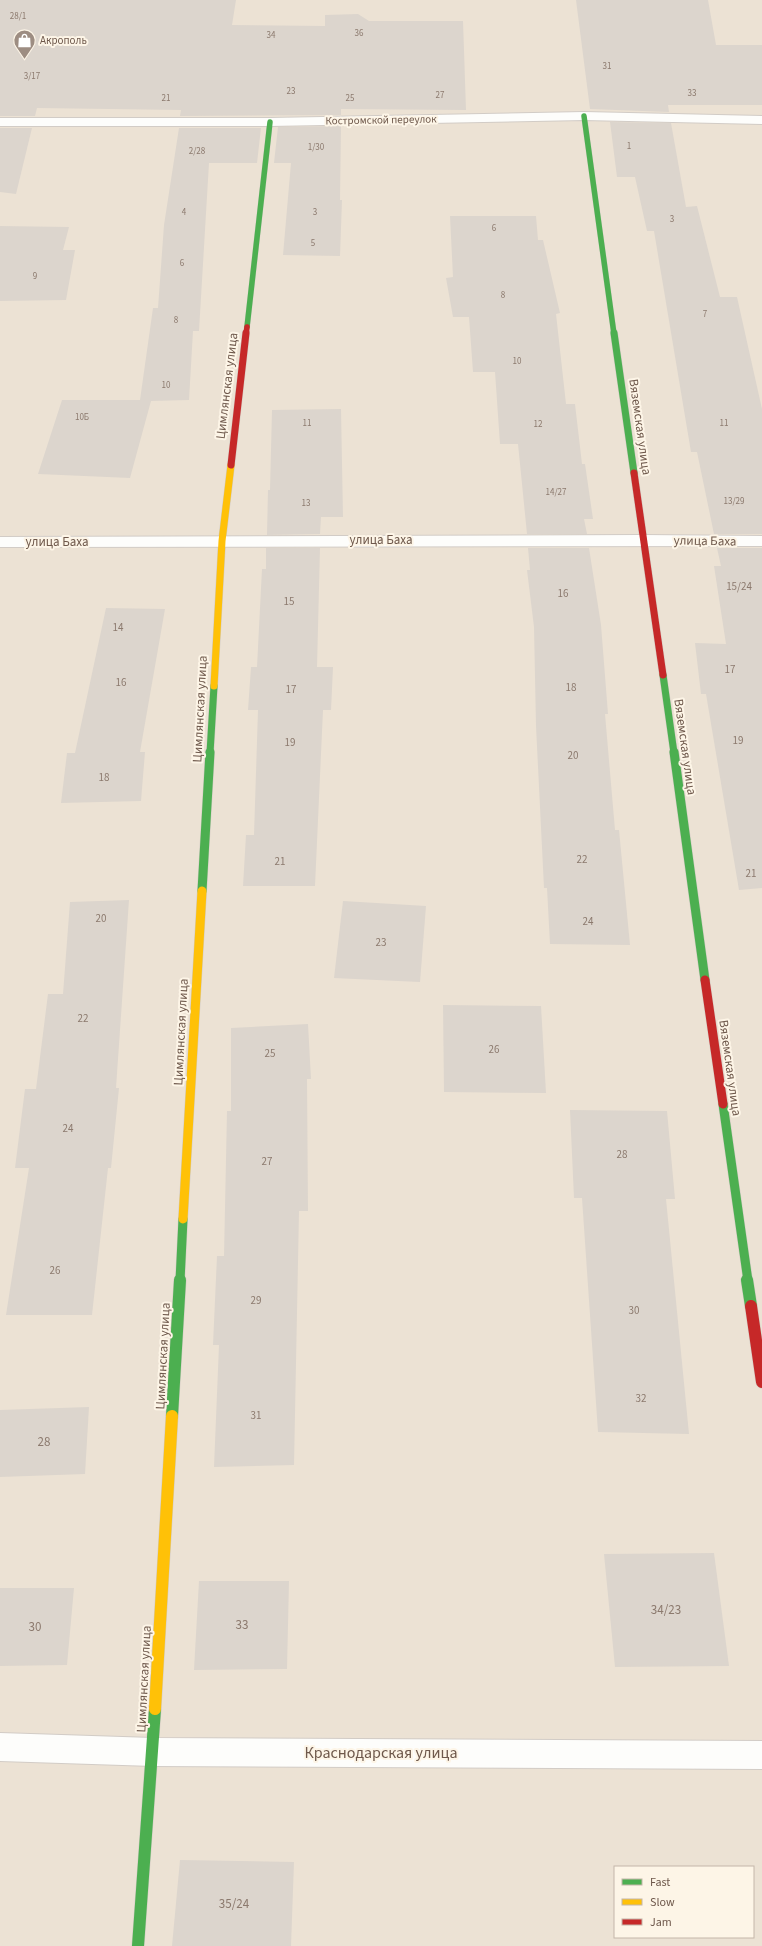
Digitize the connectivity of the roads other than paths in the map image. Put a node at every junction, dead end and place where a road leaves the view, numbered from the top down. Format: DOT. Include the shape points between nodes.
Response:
graph roads {
  1 [pos="584,116"];
  2 [pos="762,120"];
  3 [pos="0,122"];
  4 [pos="270,122"];
  5 [pos="642,540"];
  6 [pos="222,541"];
  7 [pos="762,541"];
  8 [pos="0,542"];
  9 [pos="762,1382"];
  10 [pos="0,1747"];
  11 [pos="153,1752"];
  12 [pos="762,1755"];
  13 [pos="138,1946"];
  1 -- 2 [label="street, Костромской переулок"];
  1 -- 4 [label="street, Костромской переулок"];
  1 -- 5 [label="street, Вяземская улица"];
  3 -- 4 [label="street, Костромской переулок"];
  4 -- 6 [label="street, Цимлянская улица"];
  5 -- 6 [label="street, улица Баха"];
  5 -- 7 [label="street, улица Баха"];
  5 -- 9 [label="street, Вяземская улица"];
  6 -- 8 [label="street, улица Баха"];
  6 -- 11 [label="street, Цимлянская улица"];
  10 -- 11 [label="street, Краснодарская улица"];
  11 -- 12 [label="street, Краснодарская улица"];
  11 -- 13 [label="street, Цимлянская улица"];
}
